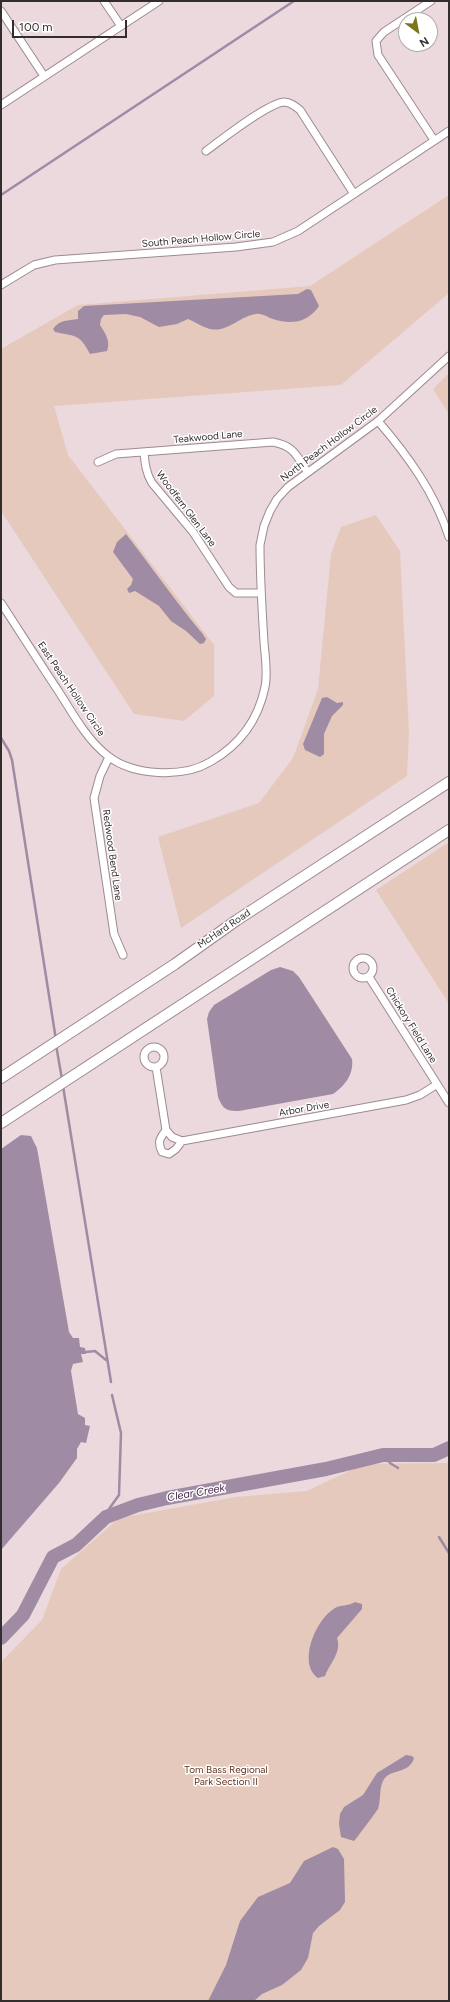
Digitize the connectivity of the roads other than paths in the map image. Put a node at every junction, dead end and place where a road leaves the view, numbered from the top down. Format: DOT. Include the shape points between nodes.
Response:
graph roads {
  1 [pos="104,1"];
  2 [pos="159,1"];
  3 [pos="431,1"];
  4 [pos="1,11"];
  5 [pos="121,26"];
  6 [pos="44,76"];
  7 [pos="1,105"];
  8 [pos="449,131"];
  9 [pos="434,140"];
  10 [pos="206,151"];
  11 [pos="354,194"];
  12 [pos="1,285"];
  13 [pos="449,356"];
  14 [pos="378,421"];
  15 [pos="144,452"];
  16 [pos="98,462"];
  17 [pos="308,471"];
  18 [pos="449,537"];
  19 [pos="261,594"];
  20 [pos="1,602"];
  21 [pos="109,757"];
  22 [pos="449,782"];
  23 [pos="449,830"];
  24 [pos="123,955"];
  25 [pos="369,977"];
  26 [pos="156,1067"];
  27 [pos="1,1078"];
  28 [pos="436,1085"];
  29 [pos="449,1103"];
  30 [pos="1,1123"];
  31 [pos="166,1130"];
  32 [pos="182,1141"];
  1 -- 5 [label="street"];
  2 -- 5 [label="street"];
  3 -- 9 [label="street" via="384,32 376,41 378,56"];
  4 -- 6 [label="street"];
  5 -- 6 [label="street"];
  6 -- 7 [label="street"];
  8 -- 9 [label="street, South Peach Hollow Circle"];
  9 -- 11 [label="street, South Peach Hollow Circle"];
  10 -- 11 [label="street" via="272,106 286,102 300,110"];
  11 -- 12 [label="street, South Peach Hollow Circle" via="298,231 274,242 55,260 34,265"];
  13 -- 14 [label="street, North Peach Hollow Circle"];
  14 -- 17 [label="street, North Peach Hollow Circle"];
  14 -- 18 [label="street" via="425,482"];
  15 -- 16 [label="street, Teakwood Lane" via="116,454"];
  15 -- 17 [label="street, Teakwood Lane" via="273,442 285,444"];
  15 -- 19 [label="street, Woodfern Glen Lane" via="146,470 152,483 194,532 229,587 236,593"];
  17 -- 19 [label="street, North Peach Hollow Circle" via="277,499 264,526 260,545"];
  19 -- 21 [label="street, East Peach Hollow Circle" via="265,686 254,721 239,741 205,765 176,772 142,770"];
  20 -- 21 [label="street, East Peach Hollow Circle" via="88,736"];
  21 -- 24 [label="street, Redwood Bend Lane" via="96,789 95,806 114,934"];
  22 -- 27 [label="main road, McHard Road"];
  23 -- 30 [label="main road"];
  25 -- 28 [label="street, Chickory Field Lane"];
  26 -- 31 [label="street"];
  28 -- 29 [label="street, Chickory Field Lane"];
  28 -- 32 [label="street, Arbor Drive" via="406,1100"];
  31 -- 32 [label="street" via="172,1137"];
  31 -- 32 [label="street" via="159,1139 162,1152 169,1154"];
}
